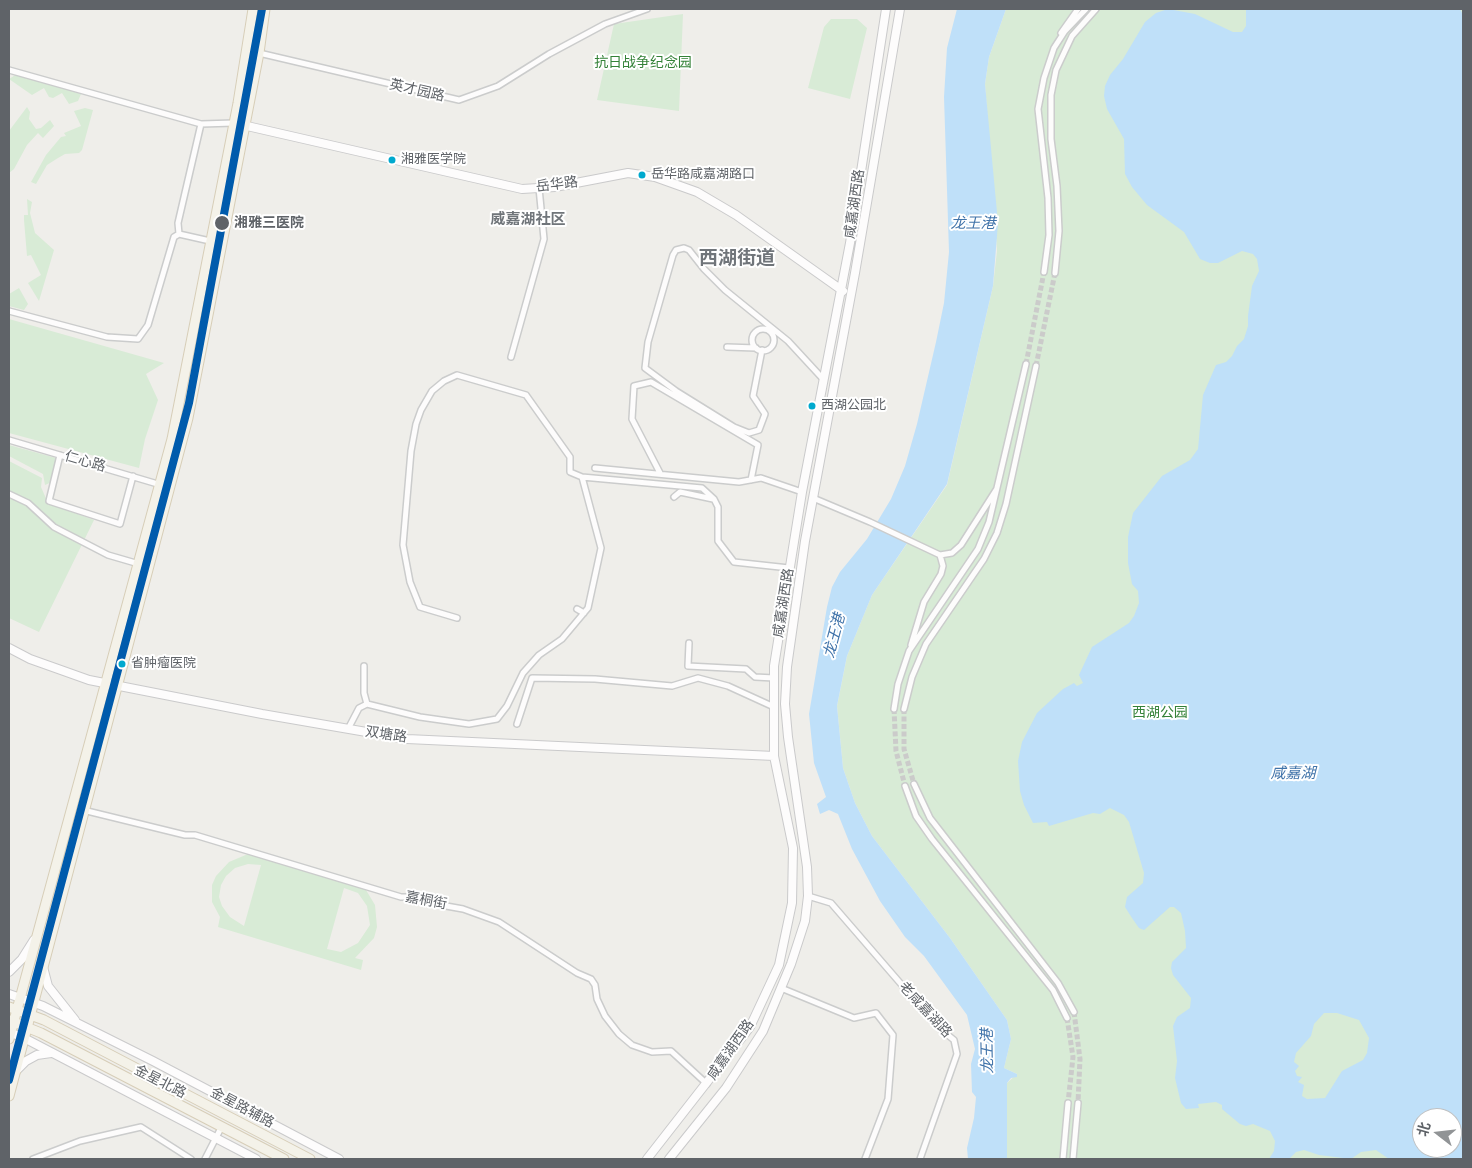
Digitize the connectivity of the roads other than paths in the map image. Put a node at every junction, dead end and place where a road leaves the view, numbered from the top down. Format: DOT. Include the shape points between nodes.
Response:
graph roads {
  1 [pos="253,9"];
  2 [pos="265,9"];
  3 [pos="647,9"];
  4 [pos="885,9"];
  5 [pos="900,9"];
  6 [pos="1078,9"];
  7 [pos="1086,9"];
  8 [pos="1096,9"];
  9 [pos="1054,51"];
  10 [pos="259,53"];
  11 [pos="9,70"];
  12 [pos="234,123"];
  13 [pos="201,124"];
  14 [pos="245,125"];
  15 [pos="539,188"];
  16 [pos="179,234"];
  17 [pos="210,240"];
  18 [pos="1044,272"];
  19 [pos="1054,273"];
  20 [pos="840,290"];
  21 [pos="851,295"];
  22 [pos="9,310"];
  23 [pos="727,347"];
  24 [pos="756,348"];
  25 [pos="762,350"];
  26 [pos="512,357"];
  27 [pos="1026,364"];
  28 [pos="1036,366"];
  29 [pos="824,380"];
  30 [pos="9,440"];
  31 [pos="60,455"];
  32 [pos="595,468"];
  33 [pos="660,473"];
  34 [pos="133,476"];
  35 [pos="582,477"];
  36 [pos="751,480"];
  37 [pos="161,485"];
  38 [pos="999,485"];
  39 [pos="802,492"];
  40 [pos="9,494"];
  41 [pos="674,497"];
  42 [pos="813,498"];
  43 [pos="714,499"];
  44 [pos="940,555"];
  45 [pos="140,564"];
  46 [pos="790,568"];
  47 [pos="577,609"];
  48 [pos="584,613"];
  49 [pos="457,618"];
  50 [pos="689,643"];
  51 [pos="9,648"];
  52 [pos="909,651"];
  53 [pos="364,666"];
  54 [pos="774,678"];
  55 [pos="112,684"];
  56 [pos="367,704"];
  57 [pos="774,707"];
  58 [pos="894,709"];
  59 [pos="904,709"];
  60 [pos="517,724"];
  61 [pos="347,730"];
  62 [pos="774,756"];
  63 [pos="914,784"];
  64 [pos="905,786"];
  65 [pos="82,810"];
  66 [pos="808,896"];
  67 [pos="35,938"];
  68 [pos="43,966"];
  69 [pos="9,972"];
  70 [pos="781,988"];
  71 [pos="9,994"];
  72 [pos="20,998"];
  73 [pos="33,1002"];
  74 [pos="13,1008"];
  75 [pos="1074,1012"];
  76 [pos="30,1014"];
  77 [pos="1067,1018"];
  78 [pos="11,1021"];
  79 [pos="78,1024"];
  80 [pos="27,1027"];
  81 [pos="9,1035"];
  82 [pos="24,1038"];
  83 [pos="54,1054"];
  84 [pos="15,1072"];
  85 [pos="708,1084"];
  86 [pos="9,1096"];
  87 [pos="1078,1102"];
  88 [pos="1068,1103"];
  89 [pos="222,1126"];
  90 [pos="216,1138"];
  91 [pos="34,1159"];
  92 [pos="191,1159"];
  93 [pos="204,1159"];
  94 [pos="256,1159"];
  95 [pos="284,1159"];
  96 [pos="310,1159"];
  97 [pos="339,1159"];
  98 [pos="648,1159"];
  99 [pos="670,1159"];
  100 [pos="865,1159"];
  101 [pos="920,1159"];
  102 [pos="1063,1159"];
  103 [pos="1073,1159"];
  1 -- 12 [label="main road"];
  2 -- 10 [label="main road"];
  3 -- 10 [label="street, 英才园路" via="605,24 498,86 459,100"];
  4 -- 20 [label="main road, 咸嘉湖西路"];
  5 -- 21 [label="main road, 咸嘉湖西路"];
  6 -- 9 [label="street" via="1064,27"];
  7 -- 9 [label="street" via="1065,31"];
  8 -- 19 [label="street" via="1072,36 1056,70 1050,95 1051,139 1058,186 1059,231"];
  9 -- 18 [label="street" via="1038,109 1048,198"];
  10 -- 14 [label="main road"];
  11 -- 13 [label="street"];
  12 -- 13 [label="street"];
  12 -- 14 [label="main road, 岳华路"];
  12 -- 17 [label="main road"];
  13 -- 16 [label="street" via="178,224"];
  14 -- 15 [label="main road, 岳华路" via="488,182 522,189"];
  14 -- 55 [label="main road" via="188,418"];
  15 -- 20 [label="main road, 岳华路" via="628,173 656,177 697,192 720,206"];
  15 -- 26 [label="street" via="544,239"];
  16 -- 17 [label="street"];
  16 -- 22 [label="street" via="174,237 148,325 138,339 107,337"];
  17 -- 37 [label="main road"];
  20 -- 21 [label="main road, 岳华路"];
  20 -- 29 [label="main road, 咸嘉湖西路"];
  21 -- 42 [label="main road, 咸嘉湖西路"];
  23 -- 24 [label="street"];
  24 -- 25 [label="street"];
  24 -- 25 [label="street" via="752,341 754,334 760,329 767,329 774,341 770,348"];
  25 -- 29 [label="street" via="753,396 765,414 758,430 749,433 676,391 645,368 648,342 676,250 689,250 704,270 788,341"];
  27 -- 38 [label="street"];
  28 -- 59 [label="street" via="997,532 984,559 926,644 912,677"];
  29 -- 39 [label="main road, 咸嘉湖西路"];
  30 -- 31 [label="street, 仁心路"];
  31 -- 34 [label="street, 仁心路"];
  31 -- 34 [label="street" via="49,501 120,524"];
  32 -- 33 [label="street"];
  33 -- 36 [label="street" via="738,482"];
  33 -- 36 [label="street" via="632,419 634,386 651,382 758,445"];
  34 -- 37 [label="street, 仁心路"];
  35 -- 43 [label="street" via="702,488"];
  35 -- 48 [label="street" via="601,548 588,608"];
  35 -- 49 [label="street" via="570,472 570,457 526,395 457,375 432,391 420,410 416,424 403,545 410,582 420,607"];
  36 -- 39 [label="street" via="761,478"];
  37 -- 45 [label="main road"];
  38 -- 44 [label="street" via="962,545 952,553"];
  38 -- 52 [label="street" via="990,522 978,548"];
  39 -- 46 [label="main road, 咸嘉湖西路"];
  40 -- 45 [label="street" via="28,503 54,527 108,555"];
  41 -- 43 [label="street" via="680,492"];
  42 -- 44 [label="street"];
  42 -- 66 [label="main road, 咸嘉湖西路" via="791,627 785,704 792,774 805,845"];
  43 -- 46 [label="street" via="718,507 718,541 734,562"];
  44 -- 52 [label="street" via="941,574 924,602"];
  45 -- 55 [label="main road"];
  46 -- 54 [label="main road, 咸嘉湖西路"];
  47 -- 48 [label="street"];
  48 -- 56 [label="street" via="562,639 539,655 524,673 497,718 470,724 420,717"];
  50 -- 54 [label="street" via="688,666 746,669 756,677"];
  51 -- 55 [label="main road, 双塘路" via="89,680"];
  52 -- 58 [label="street"];
  53 -- 56 [label="street"];
  54 -- 57 [label="main road, 咸嘉湖西路"];
  55 -- 61 [label="main road, 双塘路"];
  55 -- 65 [label="main road"];
  55 -- 67 [label="main road"];
  56 -- 61 [label="street" via="358,708"];
  57 -- 60 [label="street" via="728,686 698,678 672,686 595,679 532,678"];
  57 -- 62 [label="main road, 咸嘉湖西路"];
  61 -- 62 [label="main road, 双塘路" via="407,739"];
  62 -- 85 [label="main road, 咸嘉湖西路" via="793,848 792,903 779,965 750,1027"];
  63 -- 75 [label="street" via="930,818 1058,983"];
  64 -- 77 [label="street" via="916,816 932,839 1053,990"];
  65 -- 68 [label="main road"];
  65 -- 85 [label="street, 嘉桐街" via="218,841 401,896 469,910 499,922 590,979 605,1016 632,1045 652,1052 671,1051"];
  66 -- 70 [label="main road, 咸嘉湖西路" via="805,921"];
  66 -- 101 [label="street, 老咸嘉湖路" via="831,903 939,1028 954,1040 957,1054"];
  67 -- 69 [label="main road"];
  67 -- 72 [label="main road"];
  68 -- 73 [label="main road"];
  68 -- 79 [label="main road" via="48,986"];
  70 -- 99 [label="main road, 咸嘉湖西路" via="763,1031 726,1088"];
  70 -- 100 [label="street" via="854,1018 876,1013 893,1035 888,1098"];
  71 -- 72 [label="main road, 金星路辅路"];
  72 -- 73 [label="main road, 金星路辅路"];
  72 -- 74 [label="main road"];
  73 -- 76 [label="main road"];
  73 -- 79 [label="main road, 金星路辅路"];
  74 -- 76 [label="main road, 金星北路"];
  74 -- 78 [label="main road"];
  76 -- 80 [label="main road"];
  76 -- 96 [label="main road, 金星北路"];
  78 -- 80 [label="main road, 金星北路"];
  78 -- 81 [label="main road"];
  79 -- 97 [label="main road, 金星路辅路"];
  80 -- 82 [label="main road"];
  80 -- 89 [label="main road, 金星北路"];
  81 -- 82 [label="main road"];
  82 -- 83 [label="main road"];
  82 -- 84 [label="main road"];
  83 -- 84 [label="main road" via="45,1052 37,1055"];
  83 -- 90 [label="main road"];
  84 -- 86 [label="main road"];
  85 -- 98 [label="main road, 咸嘉湖西路"];
  87 -- 103 [label="street"];
  88 -- 102 [label="street"];
  89 -- 90 [label="street"];
  89 -- 95 [label="main road, 金星北路"];
  90 -- 93 [label="street"];
  90 -- 94 [label="main road"];
  91 -- 92 [label="street" via="80,1141 141,1127"];
}
